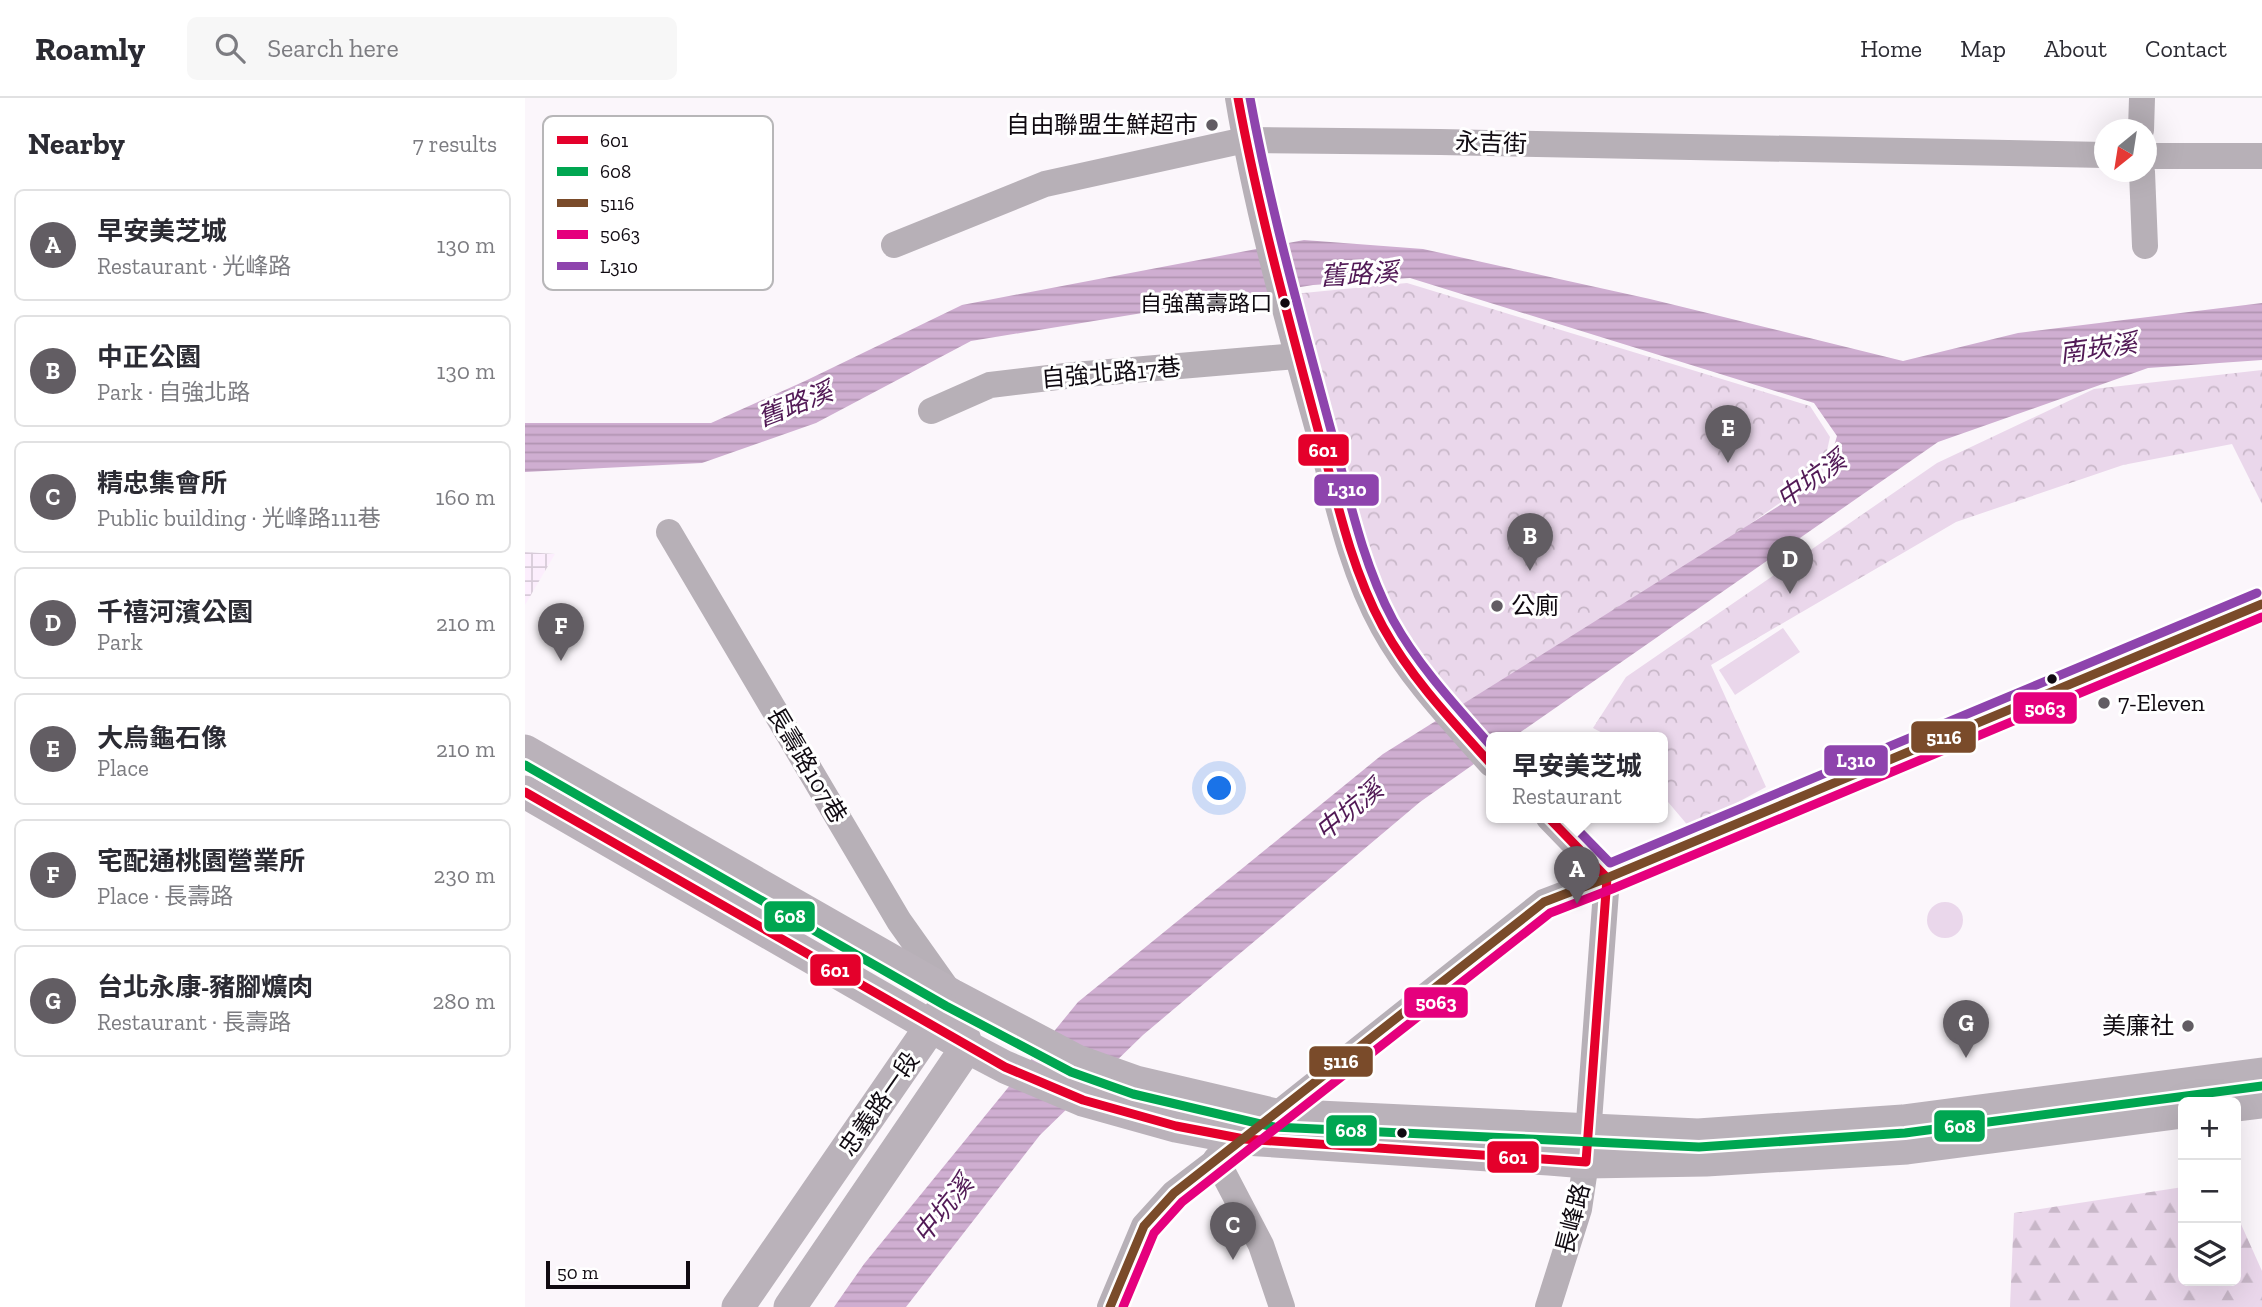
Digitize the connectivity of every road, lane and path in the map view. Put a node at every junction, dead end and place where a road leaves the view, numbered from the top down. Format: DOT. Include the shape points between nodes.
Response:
graph roads {
  1 [pos="1238,98"];
  2 [pos="2142,98"];
  3 [pos="2141,119"];
  4 [pos="1245,141"];
  5 [pos="2094,155"];
  6 [pos="2157,156"];
  7 [pos="2262,156"];
  8 [pos="2142,182"];
  9 [pos="894,244"];
  10 [pos="2145,246"];
  11 [pos="1297,356"];
  12 [pos="931,411"];
  13 [pos="669,532"];
  14 [pos="2262,604"];
  15 [pos="525,751"];
  16 [pos="1486,758"];
  17 [pos="525,792"];
  18 [pos="1554,823"];
  19 [pos="1607,878"];
  20 [pos="952,995"];
  21 [pos="932,1028"];
  22 [pos="967,1047"];
  23 [pos="2262,1074"];
  24 [pos="2262,1102"];
  25 [pos="2241,1104"];
  26 [pos="2178,1112"];
  27 [pos="1276,1115"];
  28 [pos="1973,1125"];
  29 [pos="1244,1139"];
  30 [pos="1588,1146"];
  31 [pos="1216,1159"];
  32 [pos="738,1307"];
  33 [pos="790,1307"];
  34 [pos="1110,1307"];
  35 [pos="1282,1307"];
  36 [pos="1548,1307"];
  1 -- 4 [label="street"];
  2 -- 3 [label="street"];
  4 -- 5 [label="street, 永吉街"];
  4 -- 9 [label="street, 永吉街" via="1045,184"];
  4 -- 11 [label="street"];
  6 -- 7 [label="street"];
  8 -- 10 [label="street"];
  11 -- 12 [label="street, 自強北路17巷" via="990,385"];
  11 -- 16 [label="street" via="1354,556 1375,610 1432,697"];
  13 -- 20 [label="street, 長壽路107巷" via="899,921"];
  14 -- 19 [label="street"];
  15 -- 20 [label="main road"];
  17 -- 21 [label="main road"];
  18 -- 19 [label="street"];
  19 -- 27 [label="street" via="1544,902"];
  19 -- 30 [label="street, 長峰路"];
  20 -- 21 [label="main road, 忠義路一段"];
  20 -- 22 [label="main road"];
  20 -- 27 [label="main road" via="1077,1061 1136,1082"];
  21 -- 22 [label="main road"];
  21 -- 32 [label="main road, 忠義路一段"];
  22 -- 29 [label="main road" via="1083,1100"];
  22 -- 33 [label="main road, 忠義路一段"];
  23 -- 28 [label="main road"];
  24 -- 25 [label="main road"];
  26 -- 28 [label="main road"];
  27 -- 29 [label="street"];
  27 -- 30 [label="main road" via="1317,1115"];
  28 -- 30 [label="main road" via="1903,1121"];
  29 -- 30 [label="main road"];
  29 -- 31 [label="street"];
  30 -- 36 [label="street, 長峰路" via="1579,1209"];
  31 -- 34 [label="street" via="1174,1193 1144,1226"];
  31 -- 35 [label="street" via="1261,1245"];
}
